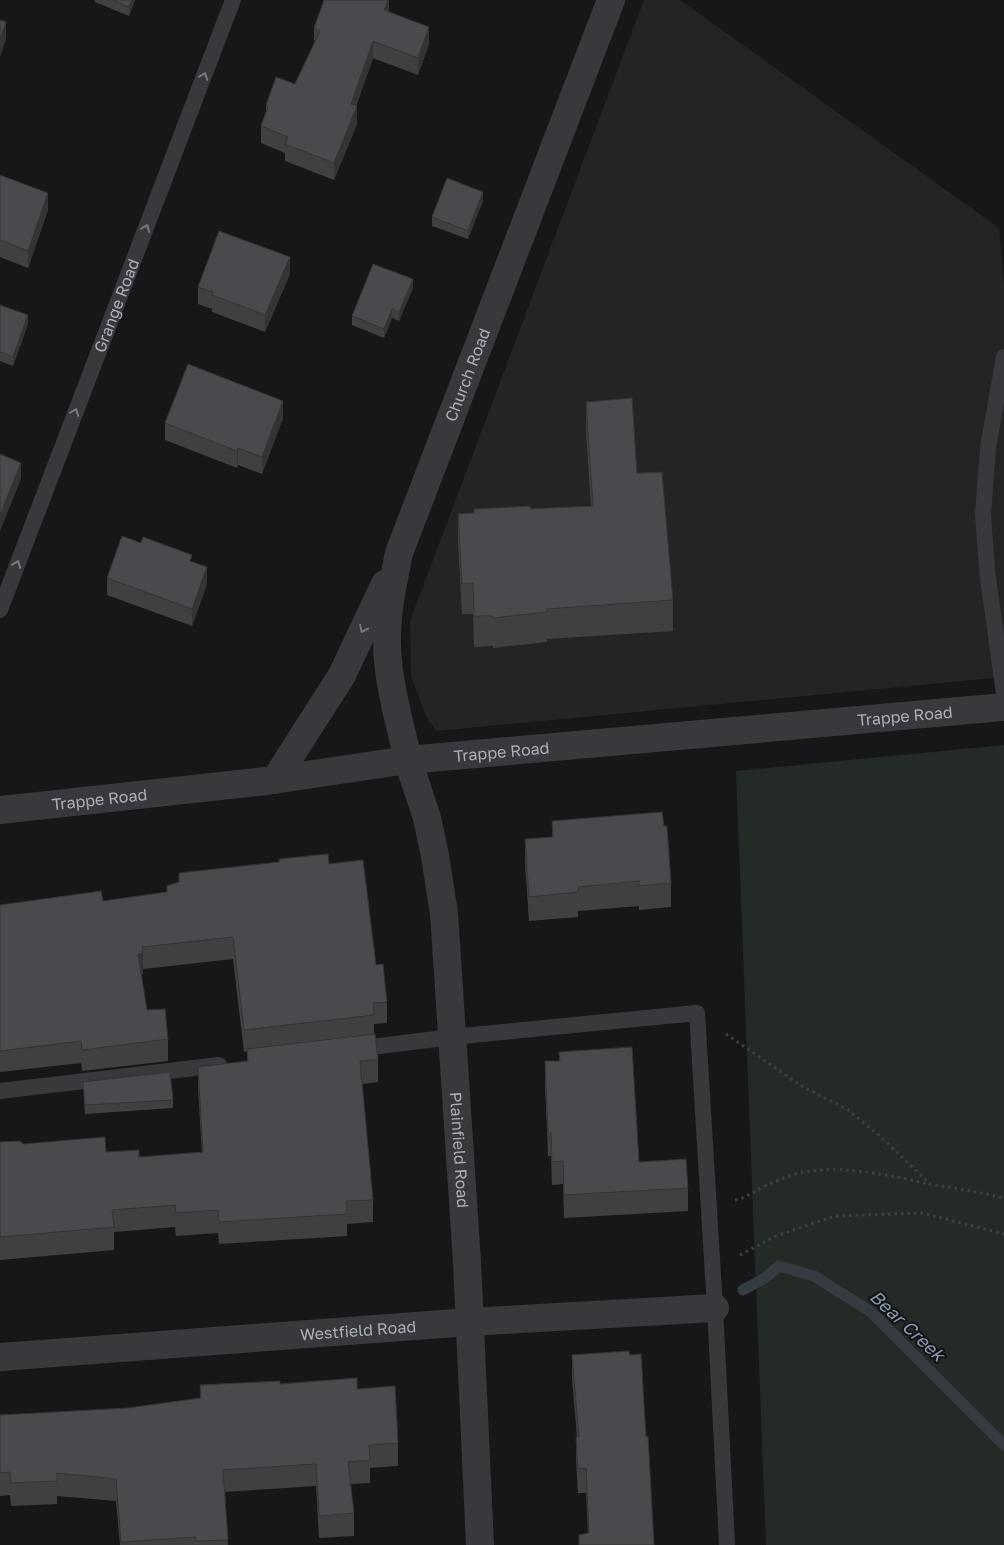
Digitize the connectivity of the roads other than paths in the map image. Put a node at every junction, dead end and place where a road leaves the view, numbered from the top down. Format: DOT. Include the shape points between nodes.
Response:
graph roads {
  1 [pos="233,0"];
  2 [pos="611,0"];
  3 [pos="1004,356"];
  4 [pos="399,553"];
  5 [pos="0,610"];
  6 [pos="1004,694"];
  7 [pos="1004,707"];
  8 [pos="408,760"];
  9 [pos="275,780"];
  10 [pos="0,810"];
  11 [pos="452,1037"];
  12 [pos="344,1050"];
  13 [pos="236,1063"];
  14 [pos="0,1091"];
  15 [pos="715,1308"];
  16 [pos="469,1322"];
  17 [pos="0,1357"];
  18 [pos="480,1545"];
  19 [pos="727,1545"];
  5 -- 1 [label="lane, Grange Road, one-way"];
  2 -- 4 [label="street, Church Road"];
  3 -- 6 [label="lane" via="988,448 983,514 987,570"];
  4 -- 8 [label="street, Church Road" via="389,605 387,645 392,688"];
  4 -- 9 [label="street, one-way" via="342,675"];
  7 -- 8 [label="street, Trappe Road"];
  8 -- 9 [label="street, Trappe Road"];
  8 -- 11 [label="street, Plainfield Road" via="427,818 437,866 444,913"];
  9 -- 10 [label="street, Trappe Road"];
  11 -- 12 [label="lane"];
  11 -- 15 [label="lane" via="697,1013"];
  11 -- 16 [label="street, Plainfield Road"];
  13 -- 14 [label="lane"];
  15 -- 16 [label="street, Westfield Road"];
  15 -- 19 [label="lane"];
  16 -- 17 [label="street, Westfield Road"];
  16 -- 18 [label="street, Plainfield Road"];
}
